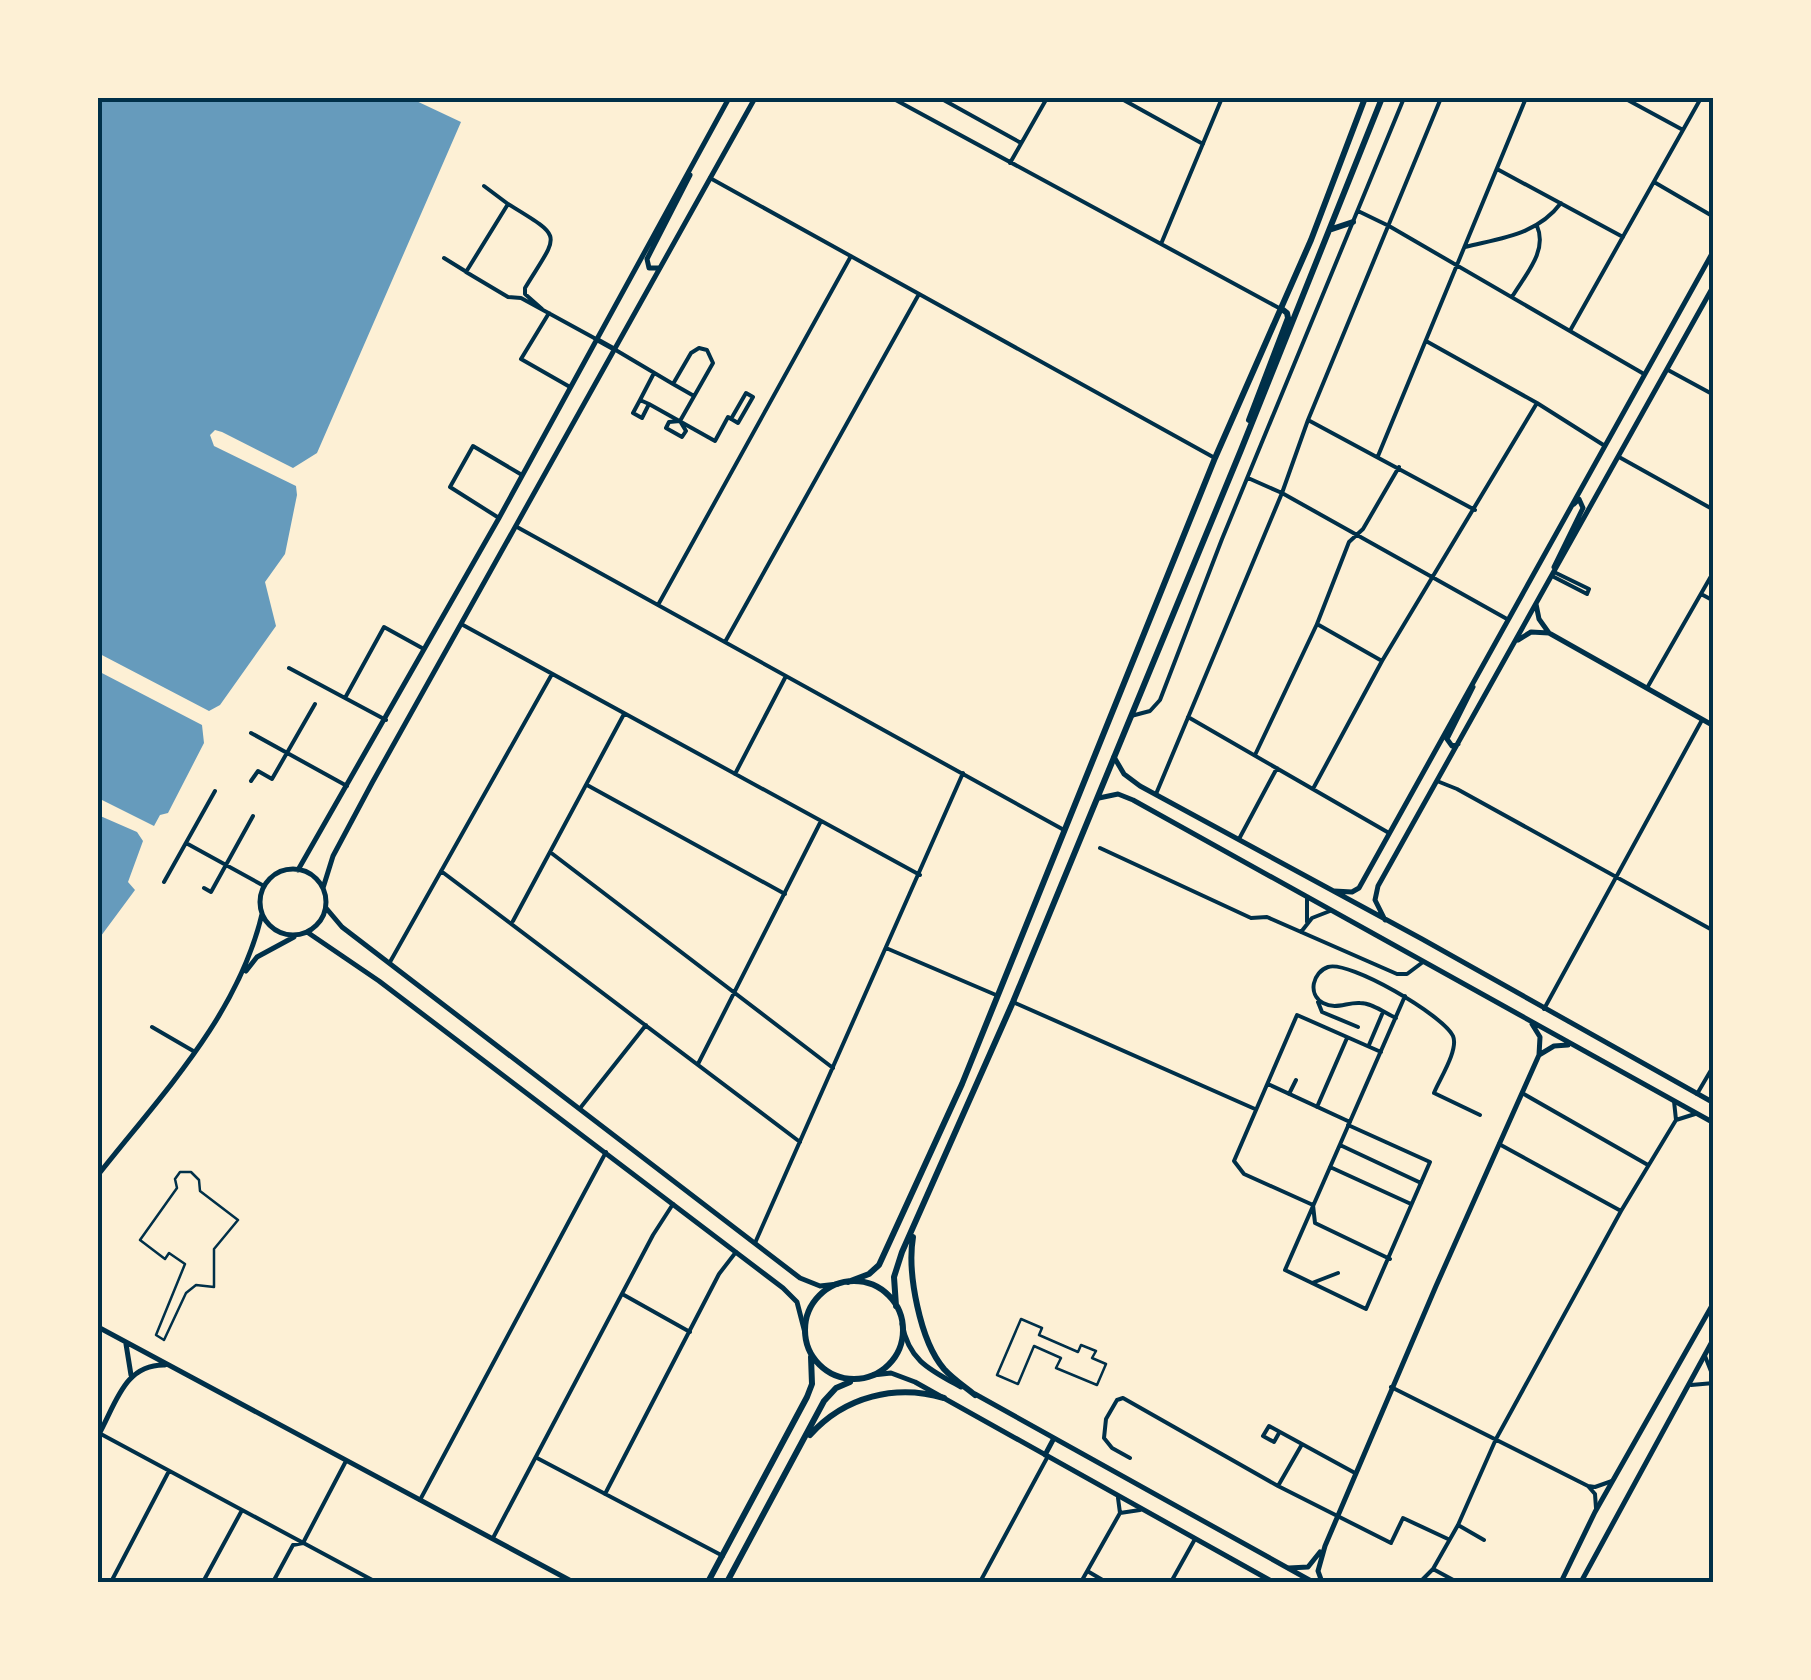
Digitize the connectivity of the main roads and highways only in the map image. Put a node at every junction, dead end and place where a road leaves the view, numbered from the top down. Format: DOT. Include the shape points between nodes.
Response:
graph roads {
  1 [pos="1365,98"];
  2 [pos="1382,98"];
  3 [pos="1353,222"];
  4 [pos="1330,229"];
  5 [pos="1282,309"];
  6 [pos="1241,450"];
  7 [pos="914,1229"];
  8 [pos="848,1282"];
  9 [pos="896,1306"];
  10 [pos="811,1356"];
  11 [pos="862,1379"];
  12 [pos="975,1394"];
  13 [pos="944,1398"];
  14 [pos="803,1443"];
  15 [pos="708,1582"];
  16 [pos="727,1582"];
  1 -- 5 [label="main road"];
  2 -- 4 [label="main road"];
  3 -- 4 [label="main road"];
  4 -- 6 [label="main road"];
  5 -- 6 [label="main road" via="1288,318"];
  5 -- 8 [label="main road" via="1215,458 962,1084 879,1264"];
  6 -- 7 [label="main road"];
  7 -- 9 [label="main road" via="894,1277"];
  7 -- 12 [label="main road" via="910,1275 931,1348"];
  8 -- 9 [label="main road" via="876,1287"];
  8 -- 10 [label="main road" via="813,1303 804,1333"];
  9 -- 11 [label="main road" via="902,1324 896,1354"];
  10 -- 11 [label="main road" via="833,1375"];
  10 -- 15 [label="main road" via="808,1397"];
  11 -- 14 [label="main road" via="836,1388 824,1401"];
  13 -- 14 [label="main road" via="911,1390 873,1396 832,1414"];
  14 -- 16 [label="main road"];
}
